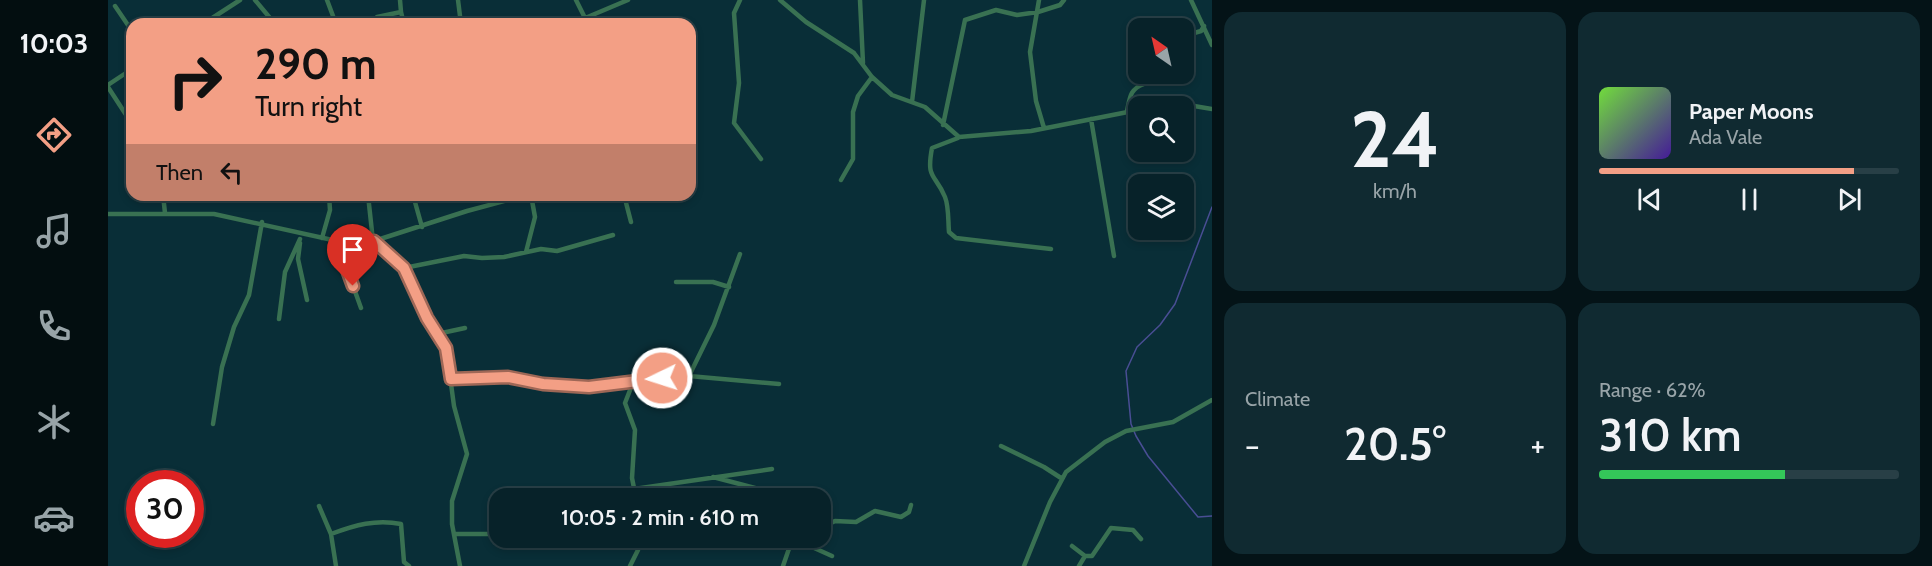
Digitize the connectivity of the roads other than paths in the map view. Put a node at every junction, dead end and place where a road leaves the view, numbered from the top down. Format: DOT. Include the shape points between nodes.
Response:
graph roads {
  1 [pos="240,0"];
  2 [pos="255,0"];
  3 [pos="327,0"];
  4 [pos="400,0"];
  5 [pos="458,0"];
  6 [pos="576,0"];
  7 [pos="628,0"];
  8 [pos="740,0"];
  9 [pos="780,0"];
  10 [pos="860,0"];
  11 [pos="924,0"];
  12 [pos="1039,0"];
  13 [pos="1064,0"];
  14 [pos="1191,0"];
  15 [pos="115,6"];
  16 [pos="401,12"];
  17 [pos="1038,12"];
  18 [pos="377,17"];
  19 [pos="584,17"];
  20 [pos="212,18"];
  21 [pos="270,18"];
  22 [pos="334,18"];
  23 [pos="402,18"];
  24 [pos="460,18"];
  25 [pos="126,22"];
  26 [pos="1204,26"];
  27 [pos="1194,33"];
  28 [pos="1212,45"];
  29 [pos="863,63"];
  30 [pos="126,73"];
  31 [pos="872,76"];
  32 [pos="1144,84"];
  33 [pos="108,86"];
  34 [pos="912,102"];
  35 [pos="1194,105"];
  36 [pos="1212,109"];
  37 [pos="1127,111"];
  38 [pos="126,114"];
  39 [pos="1091,118"];
  40 [pos="944,125"];
  41 [pos="1044,128"];
  42 [pos="959,137"];
  43 [pos="761,159"];
  44 [pos="841,180"];
  45 [pos="164,201"];
  46 [pos="329,201"];
  47 [pos="369,201"];
  48 [pos="415,201"];
  49 [pos="506,201"];
  50 [pos="531,201"];
  51 [pos="626,201"];
  52 [pos="165,213"];
  53 [pos="109,214"];
  54 [pos="108,221"];
  55 [pos="261,222"];
  56 [pos="631,222"];
  57 [pos="422,227"];
  58 [pos="613,235"];
  59 [pos="307,236"];
  60 [pos="322,238"];
  61 [pos="300,239"];
  62 [pos="336,241"];
  63 [pos="373,241"];
  64 [pos="360,243"];
  65 [pos="1051,249"];
  66 [pos="526,252"];
  67 [pos="740,254"];
  68 [pos="1114,256"];
  69 [pos="345,264"];
  70 [pos="404,268"];
  71 [pos="676,282"];
  72 [pos="729,287"];
  73 [pos="307,300"];
  74 [pos="361,308"];
  75 [pos="279,319"];
  76 [pos="465,328"];
  77 [pos="437,334"];
  78 [pos="688,376"];
  79 [pos="451,379"];
  80 [pos="634,380"];
  81 [pos="779,384"];
  82 [pos="1212,400"];
  83 [pos="213,424"];
  84 [pos="1001,446"];
  85 [pos="772,469"];
  86 [pos="711,476"];
  87 [pos="1061,478"];
  88 [pos="634,488"];
  89 [pos="640,488"];
  90 [pos="756,488"];
  91 [pos="911,505"];
  92 [pos="319,506"];
  93 [pos="831,523"];
  94 [pos="331,534"];
  95 [pos="455,534"];
  96 [pos="489,534"];
  97 [pos="1141,539"];
  98 [pos="1072,546"];
  99 [pos="638,548"];
  100 [pos="789,548"];
  101 [pos="814,548"];
  102 [pos="831,556"];
  103 [pos="1085,556"];
  104 [pos="336,566"];
  105 [pos="410,566"];
  106 [pos="460,566"];
  107 [pos="630,566"];
  108 [pos="783,566"];
  109 [pos="1024,566"];
  110 [pos="1079,566"];
  1 -- 20 [label="street"];
  2 -- 21 [label="street"];
  3 -- 22 [label="street"];
  4 -- 16 [label="street"];
  5 -- 24 [label="street"];
  6 -- 19 [label="street"];
  7 -- 19 [label="street"];
  8 -- 43 [label="street" via="734,14 739,83 734,123"];
  9 -- 29 [label="street" via="806,22 854,52"];
  10 -- 29 [label="street"];
  11 -- 34 [label="street"];
  12 -- 17 [label="street"];
  13 -- 17 [label="street"];
  14 -- 26 [label="street"];
  15 -- 25 [label="street"];
  16 -- 18 [label="street"];
  16 -- 23 [label="street"];
  17 -- 40 [label="street" via="1017,15 996,10 965,20"];
  17 -- 41 [label="street" via="1030,52"];
  26 -- 27 [label="street"];
  26 -- 28 [label="street"];
  29 -- 31 [label="street"];
  30 -- 33 [label="street"];
  31 -- 34 [label="street" via="892,94"];
  31 -- 44 [label="street" via="858,96 853,112 855,149"];
  32 -- 37 [label="street" via="1131,92"];
  33 -- 38 [label="street"];
  34 -- 40 [label="street" via="925,107"];
  35 -- 36 [label="street"];
  37 -- 39 [label="street"];
  39 -- 41 [label="street"];
  39 -- 68 [label="street"];
  40 -- 42 [label="street"];
  41 -- 42 [label="street"];
  42 -- 65 [label="street" via="932,148 929,163 930,176 945,198 949,232 956,238"];
  45 -- 52 [label="street"];
  46 -- 60 [label="street"];
  47 -- 63 [label="street"];
  48 -- 57 [label="street"];
  49 -- 57 [label="street"];
  50 -- 66 [label="street" via="535,217"];
  51 -- 56 [label="street"];
  52 -- 53 [label="street"];
  52 -- 55 [label="street" via="214,214"];
  53 -- 54 [label="street"];
  55 -- 59 [label="street"];
  55 -- 83 [label="street" via="249,295 222,367"];
  57 -- 63 [label="street"];
  58 -- 66 [label="street" via="557,251"];
  59 -- 60 [label="street"];
  59 -- 61 [label="street"];
  60 -- 62 [label="street"];
  61 -- 73 [label="street" via="298,259"];
  61 -- 75 [label="street" via="285,272"];
  62 -- 64 [label="street"];
  62 -- 69 [label="street"];
  63 -- 64 [label="street"];
  63 -- 70 [label="street"];
  64 -- 69 [label="street"];
  66 -- 70 [label="street" via="504,257 464,256"];
  67 -- 72 [label="street"];
  69 -- 74 [label="street"];
  70 -- 77 [label="street"];
  71 -- 72 [label="street" via="712,282"];
  72 -- 78 [label="street"];
  76 -- 77 [label="street"];
  77 -- 79 [label="street" via="446,348"];
  78 -- 80 [label="street"];
  78 -- 81 [label="street"];
  79 -- 80 [label="street" via="508,377 589,387"];
  79 -- 95 [label="street" via="453,406 466,454 452,501"];
  80 -- 88 [label="street" via="625,403 635,430"];
  82 -- 87 [label="street" via="1173,422 1129,430 1105,442"];
  84 -- 87 [label="street"];
  85 -- 86 [label="street"];
  86 -- 89 [label="street"];
  86 -- 90 [label="street"];
  87 -- 109 [label="street"];
  91 -- 93 [label="street" via="901,517 875,511 855,522"];
  92 -- 94 [label="street"];
  94 -- 104 [label="street"];
  94 -- 105 [label="street" via="360,524 401,524 404,562"];
  95 -- 96 [label="street"];
  95 -- 106 [label="street"];
  97 -- 103 [label="street" via="1133,530 1111,528 1092,556"];
  98 -- 103 [label="street"];
  99 -- 107 [label="street"];
  100 -- 108 [label="street"];
  101 -- 102 [label="street"];
  103 -- 110 [label="street"];
}
